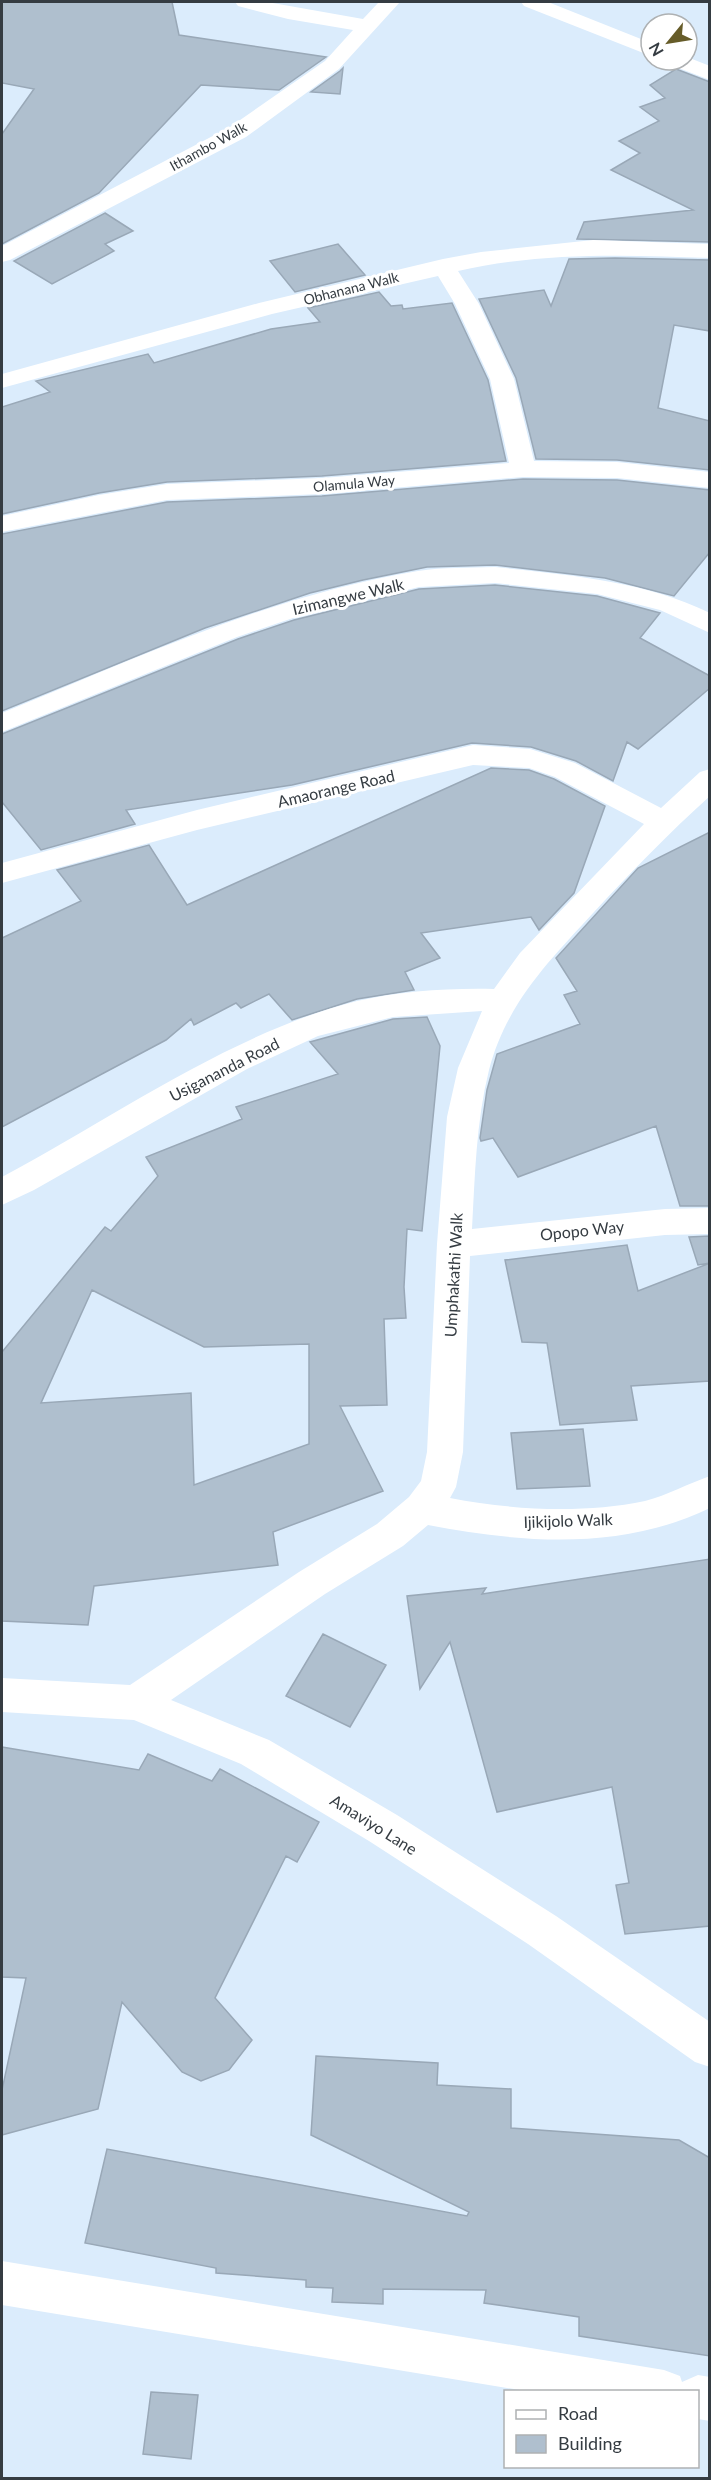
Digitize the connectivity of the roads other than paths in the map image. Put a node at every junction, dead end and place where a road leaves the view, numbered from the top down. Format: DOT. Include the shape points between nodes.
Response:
graph roads {
  1 [pos="245,2"];
  2 [pos="390,2"];
  3 [pos="531,2"];
  4 [pos="368,26"];
  5 [pos="639,45"];
  6 [pos="710,251"];
  7 [pos="2,255"];
  8 [pos="443,266"];
  9 [pos="2,381"];
  10 [pos="523,469"];
  11 [pos="710,480"];
  12 [pos="2,524"];
  13 [pos="710,624"];
  14 [pos="2,723"];
  15 [pos="710,778"];
  16 [pos="663,821"];
  17 [pos="2,873"];
  18 [pos="502,1000"];
  19 [pos="2,1192"];
  20 [pos="710,1221"];
  21 [pos="454,1244"];
  22 [pos="710,1491"];
  23 [pos="422,1508"];
  24 [pos="2,1695"];
  25 [pos="135,1702"];
  26 [pos="710,2047"];
  27 [pos="2,2283"];
  28 [pos="658,2390"];
  1 -- 4 [label="street"];
  2 -- 4 [label="street, Ithambo Walk"];
  3 -- 5 [label="street"];
  4 -- 7 [label="street, Ithambo Walk" via="332,65 238,132"];
  6 -- 8 [label="street, Obhanana Walk" via="558,249"];
  8 -- 9 [label="street, Obhanana Walk" via="267,308"];
  8 -- 10 [label="street" via="467,304 502,379"];
  10 -- 11 [label="street, Olamula Way" via="617,470"];
  10 -- 12 [label="street, Olamula Way" via="289,488 167,492"];
  13 -- 14 [label="street, Izimangwe Walk" via="669,604 597,586 495,575 419,579 276,614"];
  15 -- 16 [label="street, Umphakathi Walk"];
  16 -- 17 [label="street, Amaorange Road" via="565,770 530,759 473,755 197,820"];
  16 -- 18 [label="street, Umphakathi Walk" via="581,905"];
  18 -- 19 [label="street, Usigananda Road" via="450,999 399,1005 320,1024 234,1061"];
  18 -- 21 [label="street, Umphakathi Walk" via="474,1068 463,1117"];
  20 -- 21 [label="street, Opopo Way" via="665,1222"];
  21 -- 23 [label="street, Umphakathi Walk" via="445,1452 438,1487"];
  22 -- 23 [label="street, Ijikijolo Walk" via="660,1512 556,1524 506,1522"];
  23 -- 25 [label="street, Umphakathi Walk" via="390,1535 312,1582"];
  24 -- 25 [label="street, Amaviyo Lane"];
  25 -- 26 [label="street, Amaviyo Lane" via="255,1752 383,1828 542,1930"];
  27 -- 28 [label="street"];
}
